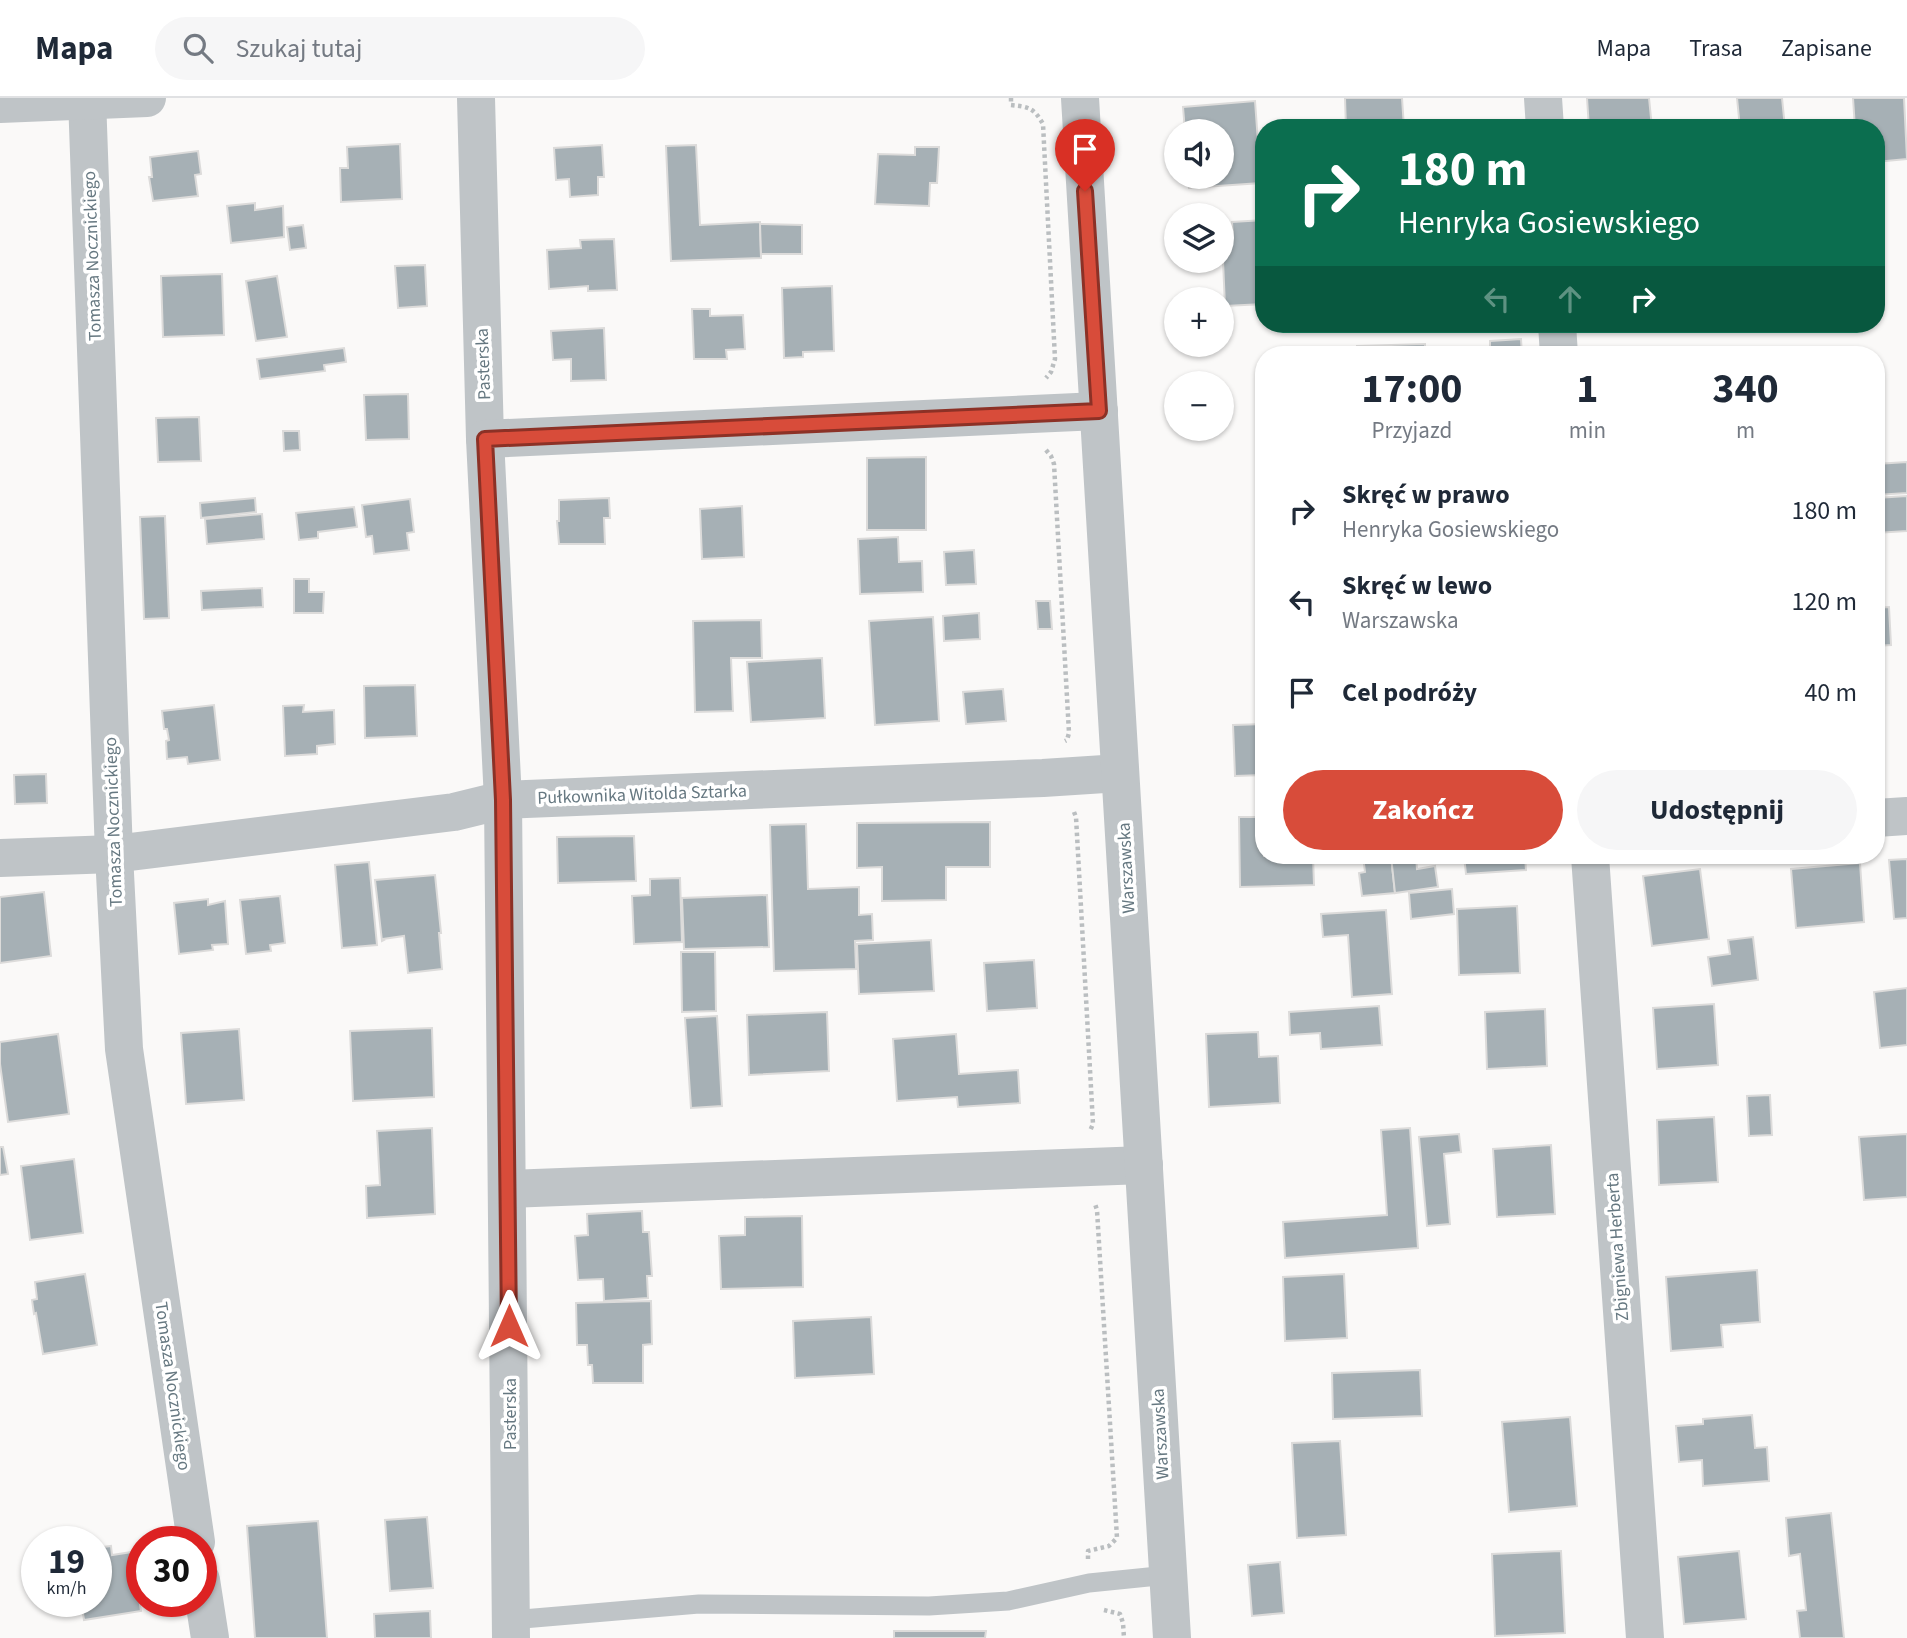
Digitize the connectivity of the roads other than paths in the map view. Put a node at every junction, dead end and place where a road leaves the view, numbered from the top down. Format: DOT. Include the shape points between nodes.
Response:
graph roads {
  1 [pos="147,98"];
  2 [pos="476,98"];
  3 [pos="1080,98"];
  4 [pos="1543,98"];
  5 [pos="87,99"];
  6 [pos="0,104"];
  7 [pos="1544,119"];
  8 [pos="1099,411"];
  9 [pos="485,439"];
  10 [pos="1120,773"];
  11 [pos="503,800"];
  12 [pos="1907,816"];
  13 [pos="1885,817"];
  14 [pos="114,854"];
  15 [pos="0,858"];
  16 [pos="1591,864"];
  17 [pos="1144,1165"];
  18 [pos="508,1189"];
  19 [pos="194,1526"];
  20 [pos="1168,1575"];
  21 [pos="207,1617"];
  22 [pos="511,1629"];
  23 [pos="210,1638"];
  24 [pos="1172,1638"];
  25 [pos="1645,1638"];
  1 -- 5 [label="street"];
  2 -- 9 [label="street, Pasterska"];
  3 -- 8 [label="street, Warszawska"];
  4 -- 7 [label="street"];
  5 -- 6 [label="street"];
  5 -- 14 [label="street, Tomasza Nocznickiego"];
  8 -- 9 [label="street"];
  8 -- 10 [label="street, Warszawska"];
  9 -- 11 [label="street, Pasterska"];
  10 -- 11 [label="street, Pułkownika Witolda Sztarka"];
  10 -- 17 [label="street, Warszawska"];
  11 -- 14 [label="street, Pułkownika Witolda Sztarka" via="454,812"];
  11 -- 18 [label="street, Pasterska"];
  12 -- 13 [label="street"];
  14 -- 15 [label="street, Pułkownika Witolda Sztarka"];
  14 -- 19 [label="street, Tomasza Nocznickiego" via="124,1049"];
  16 -- 25 [label="street, Zbigniewa Herberta"];
  17 -- 18 [label="street"];
  17 -- 20 [label="street, Warszawska"];
  18 -- 22 [label="street, Pasterska"];
  20 -- 22 [label="lane" via="1089,1583 1008,1601 929,1606 699,1604"];
  20 -- 24 [label="street, Warszawska"];
  21 -- 23 [label="street"];
}
